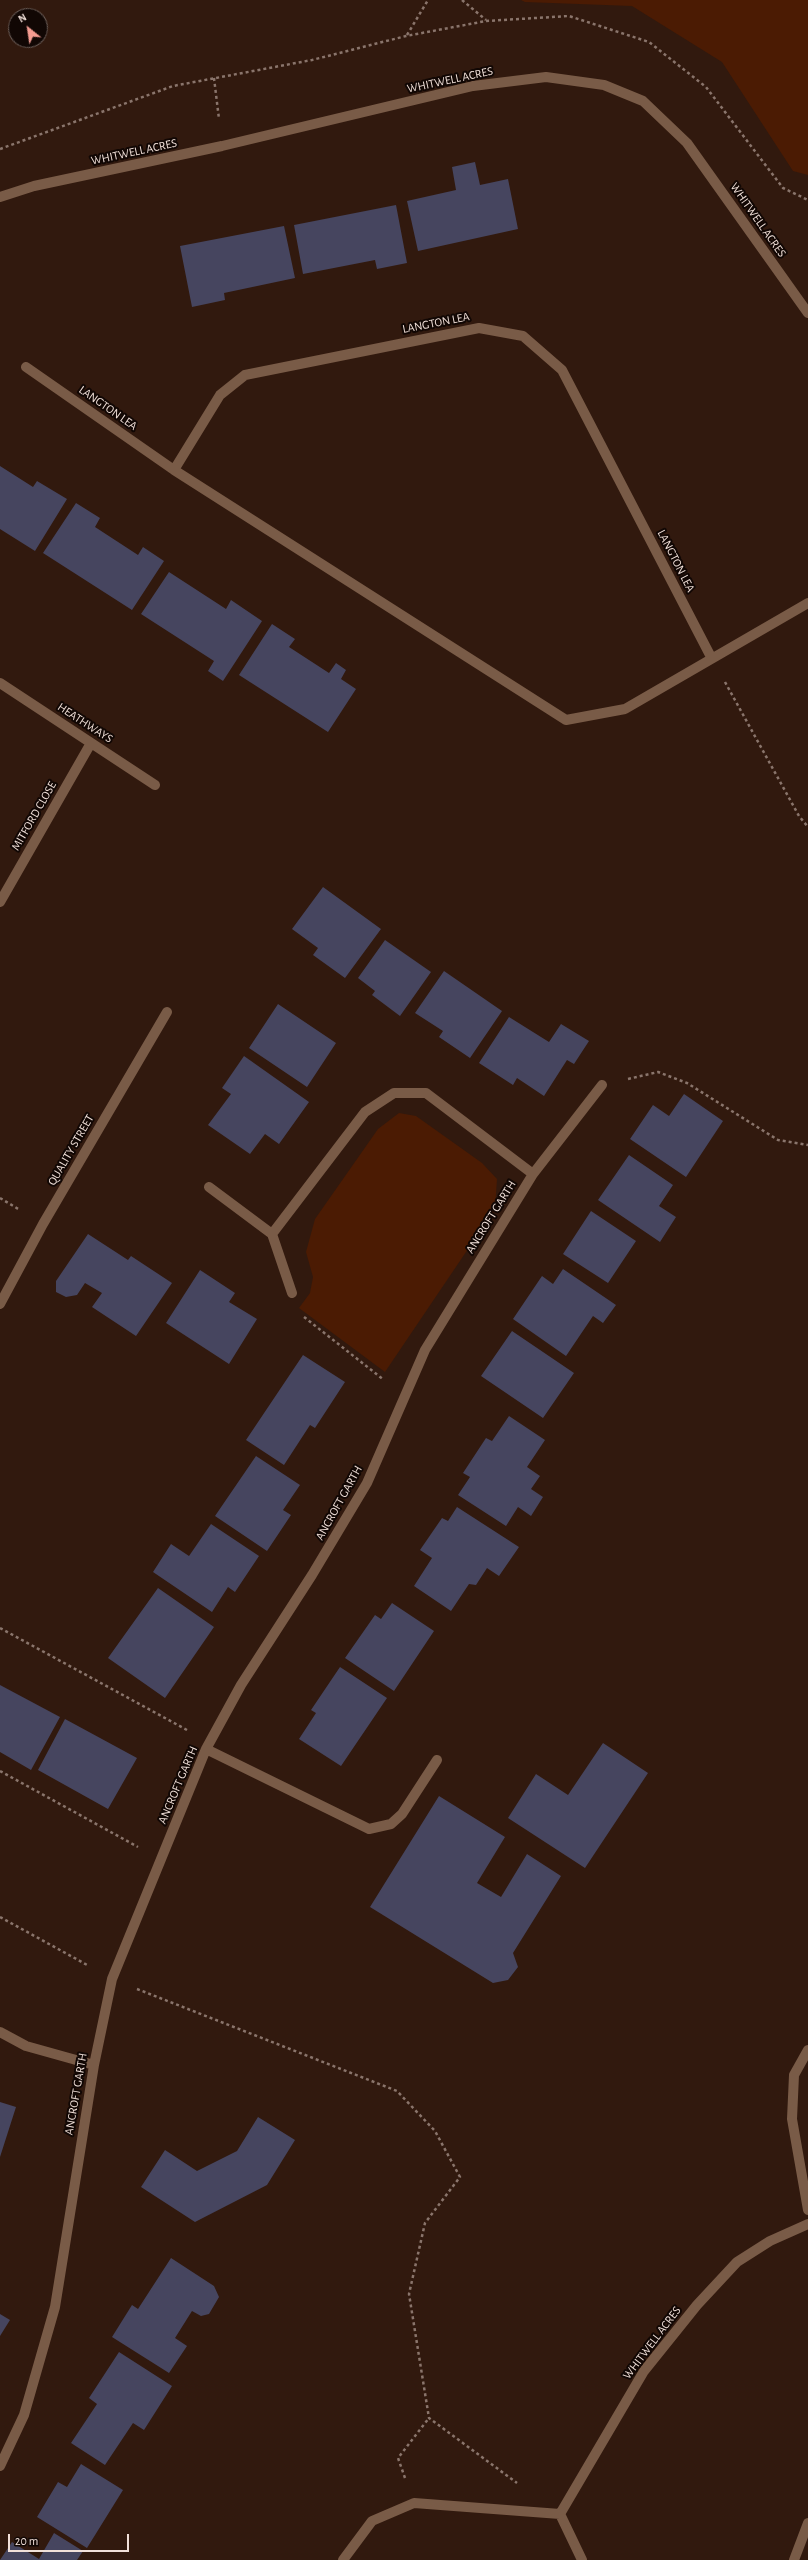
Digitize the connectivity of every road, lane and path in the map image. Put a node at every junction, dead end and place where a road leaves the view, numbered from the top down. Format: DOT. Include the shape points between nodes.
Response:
graph roads {
  1 [pos="428,0"];
  2 [pos="462,0"];
  3 [pos="486,21"];
  4 [pos="406,36"];
  5 [pos="214,78"];
  6 [pos="222,146"];
  7 [pos="0,197"];
  8 [pos="808,313"];
  9 [pos="26,367"];
  10 [pos="174,470"];
  11 [pos="808,603"];
  12 [pos="711,657"];
  13 [pos="0,683"];
  14 [pos="91,743"];
  15 [pos="155,785"];
  16 [pos="808,827"];
  17 [pos="0,902"];
  18 [pos="167,1012"];
  19 [pos="602,1085"];
  20 [pos="808,1145"];
  21 [pos="533,1174"];
  22 [pos="209,1187"];
  23 [pos="272,1234"];
  24 [pos="292,1293"];
  25 [pos="0,1304"];
  26 [pos="405,1396"];
  27 [pos="0,1628"];
  28 [pos="208,1746"];
  29 [pos="437,1760"];
  30 [pos="0,1771"];
  31 [pos="161,1859"];
  32 [pos="0,1917"];
  33 [pos="112,1979"];
  34 [pos="0,2032"];
  35 [pos="808,2050"];
  36 [pos="94,2065"];
  37 [pos="808,2210"];
  38 [pos="808,2224"];
  39 [pos="429,2418"];
  40 [pos="0,2466"];
  41 [pos="522,2486"];
  42 [pos="414,2503"];
  43 [pos="560,2514"];
  44 [pos="808,2523"];
  45 [pos="344,2560"];
  46 [pos="582,2560"];
  47 [pos="794,2560"];
  1 -- 4 [label="path"];
  2 -- 3 [label="path"];
  5 -- 6 [label="path"];
  6 -- 7 [label="street, WHITWELL ACRES" via="34,186"];
  6 -- 8 [label="street, WHITWELL ACRES" via="473,86 546,77 604,84 643,101 687,143"];
  9 -- 10 [label="street, LANGTON LEA"];
  10 -- 12 [label="street, LANGTON LEA" via="566,720 625,709"];
  10 -- 12 [label="street, LANGTON LEA" via="220,395 245,375 479,328 523,336 562,370"];
  11 -- 12 [label="street, LANGTON LEA"];
  12 -- 16 [label="path" via="799,816"];
  13 -- 14 [label="street, HEATHWAYS"];
  14 -- 15 [label="street, HEATHWAYS"];
  14 -- 17 [label="street, MITFORD CLOSE"];
  18 -- 25 [label="street, QUALITY STREET" via="43,1224"];
  19 -- 20 [label="path" via="658,1072 687,1083 778,1140"];
  19 -- 21 [label="street, ANCROFT GARTH"];
  21 -- 23 [label="street, ANCROFT GARTH" via="426,1093 394,1093 365,1112"];
  21 -- 26 [label="street, ANCROFT GARTH" via="424,1350"];
  22 -- 23 [label="street"];
  23 -- 24 [label="street"];
  24 -- 26 [label="path" via="291,1306"];
  26 -- 28 [label="street, ANCROFT GARTH" via="367,1483 312,1575 241,1685"];
  27 -- 28 [label="path"];
  28 -- 29 [label="street" via="369,1830 386,1827 397,1819"];
  28 -- 31 [label="street, ANCROFT GARTH"];
  30 -- 31 [label="path"];
  31 -- 33 [label="street, ANCROFT GARTH"];
  32 -- 33 [label="path"];
  33 -- 36 [label="street, ANCROFT GARTH"];
  33 -- 39 [label="path" via="397,2091 435,2131 460,2177 424,2223 409,2294"];
  34 -- 36 [label="street" via="26,2046"];
  35 -- 37 [label="street" via="794,2075 792,2119"];
  36 -- 40 [label="street, ANCROFT GARTH" via="55,2307 24,2415"];
  38 -- 43 [label="street, WHITWELL ACRES" via="770,2241 737,2262 697,2305 644,2371"];
  39 -- 41 [label="path"];
  39 -- 42 [label="path" via="398,2458"];
  42 -- 43 [label="street"];
  42 -- 45 [label="street" via="372,2521"];
  43 -- 46 [label="street"];
  44 -- 47 [label="street"];
}
